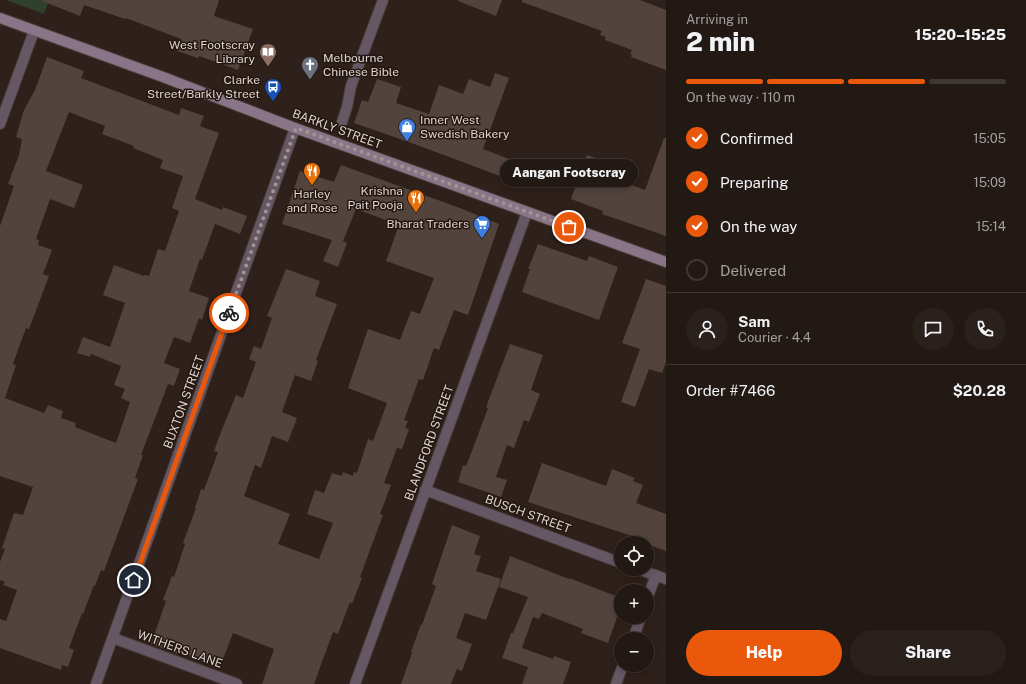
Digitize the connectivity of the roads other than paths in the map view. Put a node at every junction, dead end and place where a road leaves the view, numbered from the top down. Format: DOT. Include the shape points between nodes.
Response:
graph roads {
  1 [pos="383,0"];
  2 [pos="0,18"];
  3 [pos="34,31"];
  4 [pos="342,122"];
  5 [pos="0,124"];
  6 [pos="296,128"];
  7 [pos="527,212"];
  8 [pos="666,262"];
  9 [pos="425,490"];
  10 [pos="614,560"];
  11 [pos="656,575"];
  12 [pos="666,579"];
  13 [pos="653,584"];
  14 [pos="113,638"];
  15 [pos="620,672"];
  16 [pos="96,684"];
  17 [pos="237,684"];
  18 [pos="355,684"];
  19 [pos="616,684"];
  1 -- 4 [label="street" via="351,86"];
  2 -- 3 [label="street, BARKLY STREET"];
  3 -- 5 [label="street"];
  3 -- 6 [label="street, BARKLY STREET"];
  6 -- 7 [label="street, BARKLY STREET"];
  6 -- 14 [label="street, BUXTON STREET"];
  7 -- 8 [label="street, BARKLY STREET"];
  7 -- 9 [label="street, BLANDFORD STREET"];
  9 -- 10 [label="street, BUSCH STREET"];
  9 -- 18 [label="street, BLANDFORD STREET"];
  11 -- 12 [label="street"];
  11 -- 13 [label="street"];
  14 -- 16 [label="street, BUXTON STREET"];
  14 -- 17 [label="street, WITHERS LANE"];
  15 -- 19 [label="street"];
}
